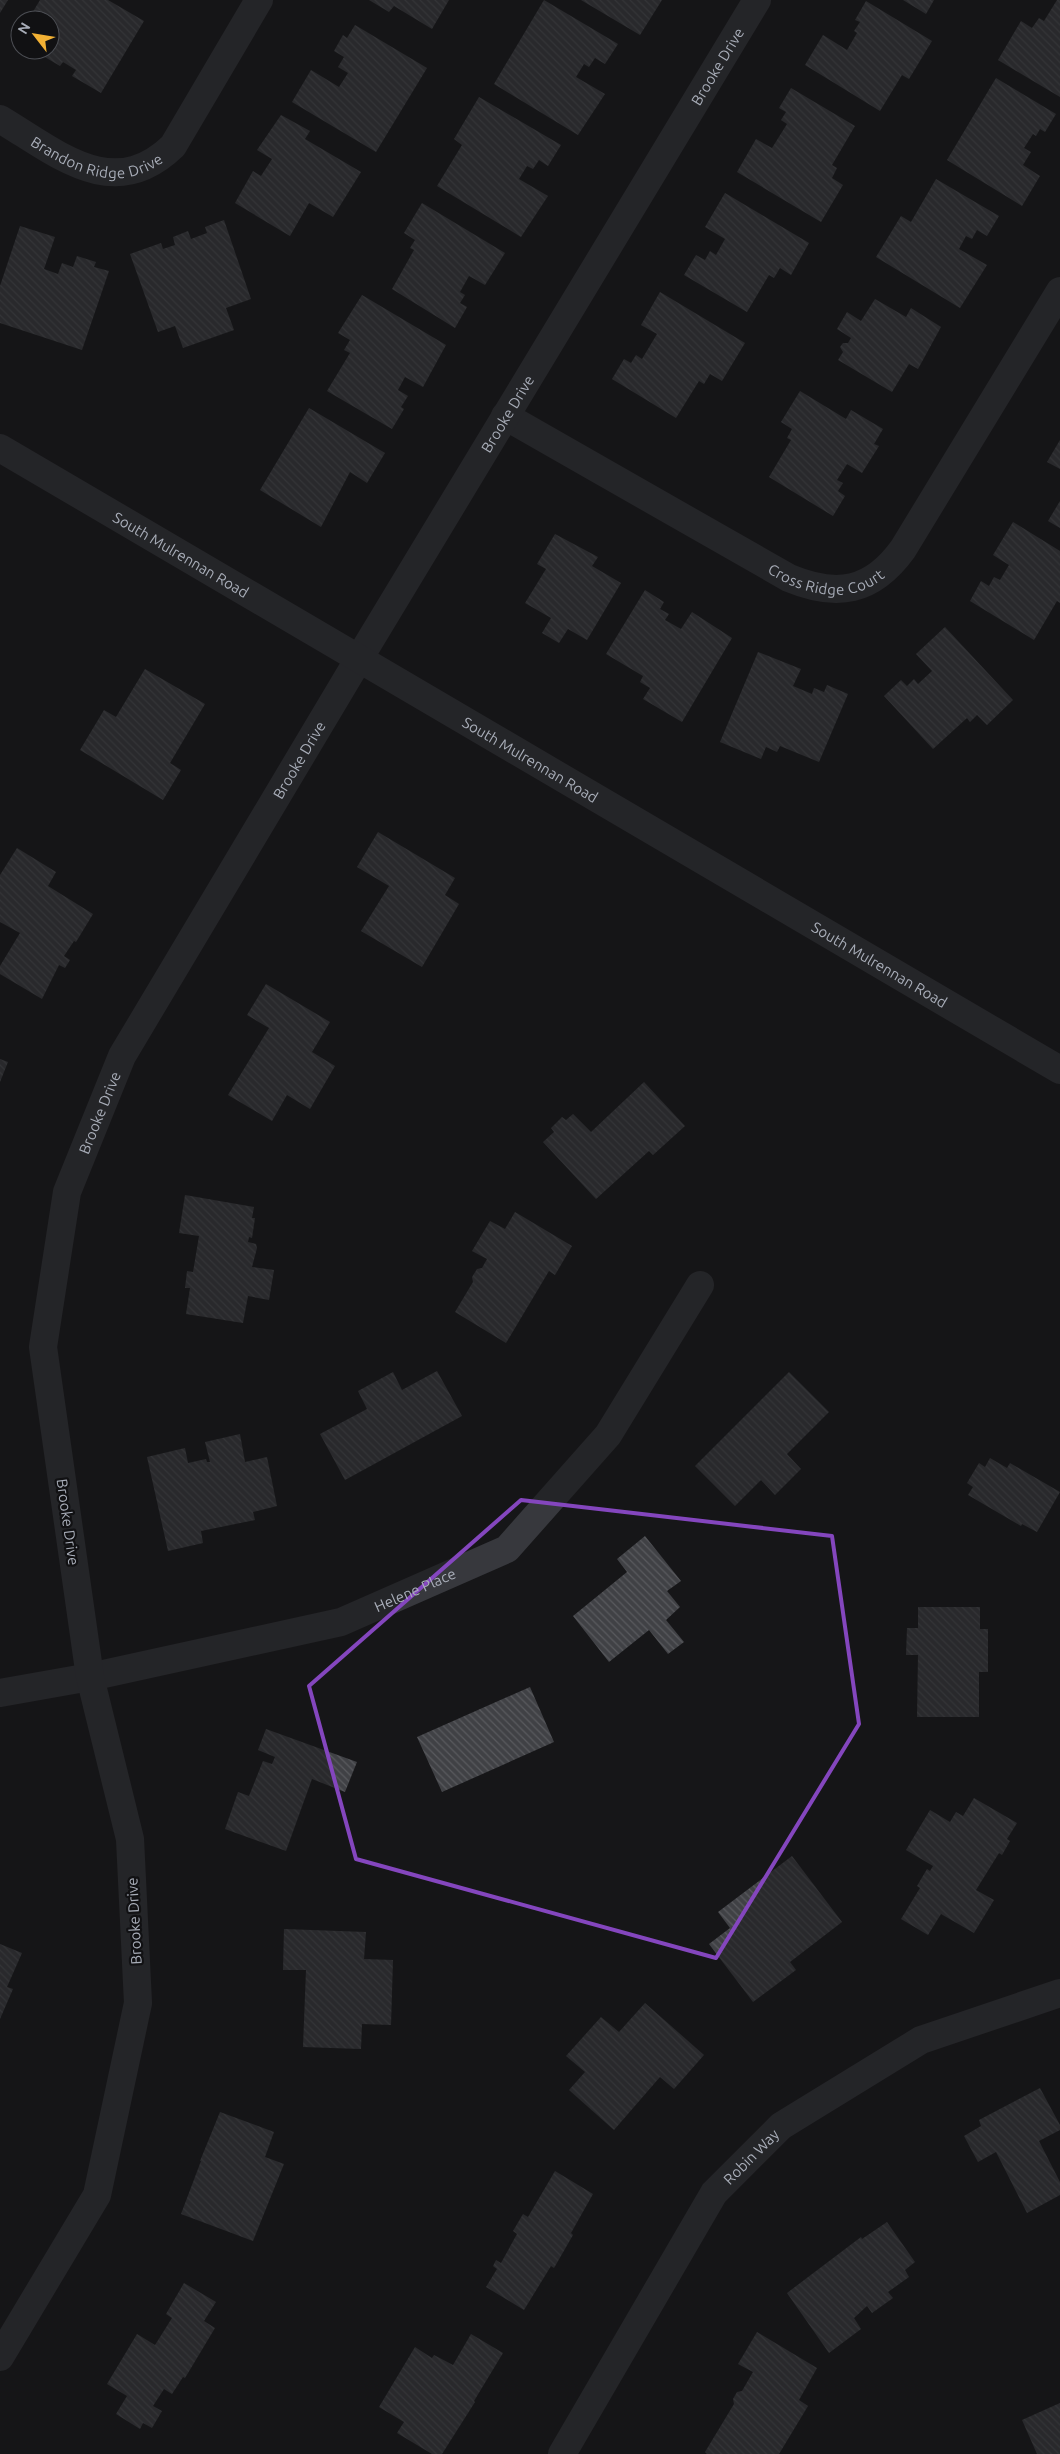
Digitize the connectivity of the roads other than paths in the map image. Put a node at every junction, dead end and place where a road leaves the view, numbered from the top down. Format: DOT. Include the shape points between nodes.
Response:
graph roads {
  1 [pos="259,0"];
  2 [pos="757,0"];
  3 [pos="0,119"];
  4 [pos="1060,291"];
  5 [pos="505,416"];
  6 [pos="0,448"];
  7 [pos="360,657"];
  8 [pos="1060,1070"];
  9 [pos="700,1285"];
  10 [pos="90,1677"];
  11 [pos="0,1693"];
  12 [pos="1060,1993"];
  13 [pos="0,2357"];
  14 [pos="562,2454"];
  1 -- 3 [label="street, Brandon Ridge Drive" via="174,146 159,161 121,173 102,173 70,160"];
  2 -- 5 [label="street, Brooke Drive"];
  4 -- 5 [label="street, Cross Ridge Court" via="903,549 890,567 874,579 856,586 834,590 813,588 790,578"];
  5 -- 7 [label="street, Brooke Drive"];
  6 -- 7 [label="street, South Mulrennan Road"];
  7 -- 8 [label="street, South Mulrennan Road"];
  7 -- 10 [label="street, Brooke Drive" via="122,1056 67,1192 43,1347"];
  9 -- 10 [label="street, Helene Place" via="608,1435 507,1549 341,1622"];
  10 -- 11 [label="street, Helene Place"];
  10 -- 13 [label="street, Brooke Drive" via="130,1839 138,2003 97,2195"];
  12 -- 14 [label="street, Robin Way" via="921,2040 781,2126 714,2194"];
}
